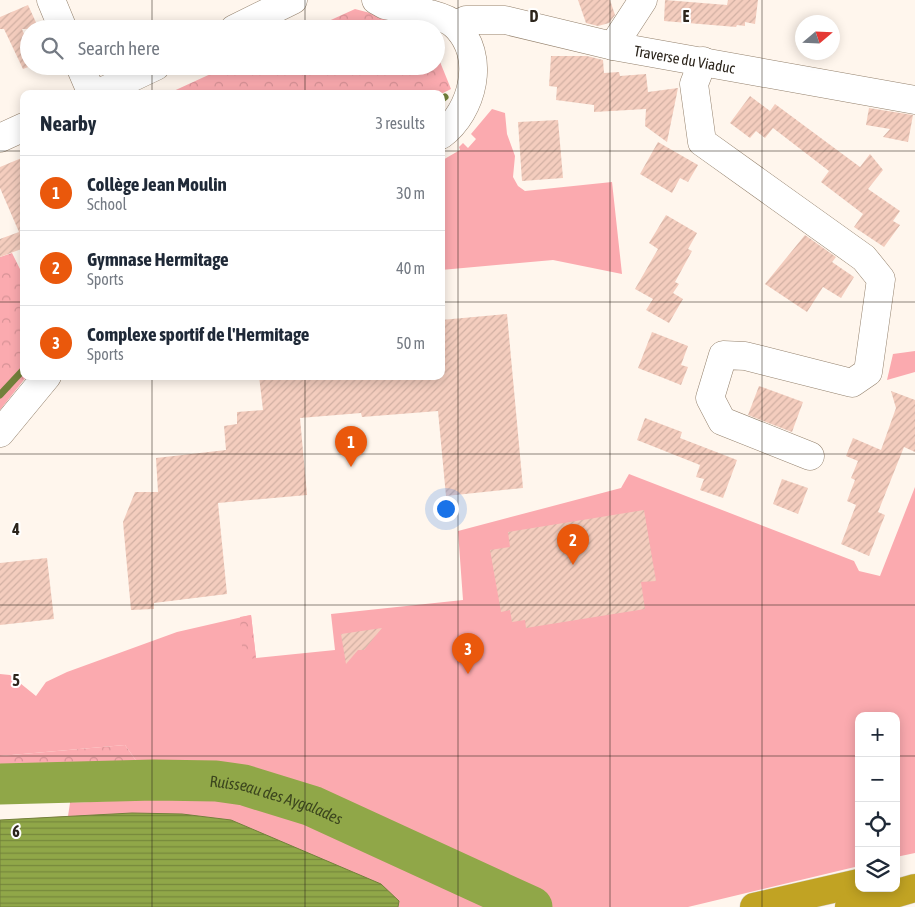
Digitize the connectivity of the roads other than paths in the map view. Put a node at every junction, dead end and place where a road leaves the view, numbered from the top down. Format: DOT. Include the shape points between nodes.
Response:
graph roads {
  1 [pos="51,0"];
  2 [pos="293,0"];
  3 [pos="376,0"];
  4 [pos="643,0"];
  5 [pos="59,20"];
  6 [pos="252,20"];
  7 [pos="444,20"];
  8 [pos="445,20"];
  9 [pos="455,25"];
  10 [pos="613,46"];
  11 [pos="702,61"];
  12 [pos="84,75"];
  13 [pos="137,75"];
  14 [pos="90,90"];
  15 [pos="105,90"];
  16 [pos="915,100"];
  17 [pos="20,129"];
  18 [pos="445,131"];
  19 [pos="0,138"];
  20 [pos="44,380"];
  21 [pos="0,433"];
  22 [pos="810,456"];
  23 [pos="915,870"];
  24 [pos="900,874"];
  25 [pos="855,884"];
  26 [pos="915,888"];
  27 [pos="754,907"];
  28 [pos="849,907"];
  1 -- 5 [label="street"];
  2 -- 6 [label="street"];
  3 -- 7 [label="street"];
  4 -- 10 [label="street"];
  8 -- 9 [label="street"];
  9 -- 10 [label="street, Traverse du Viaduc" via="466,20 505,20"];
  9 -- 18 [label="street" via="469,49 473,66 472,84 469,100 460,116"];
  10 -- 11 [label="street, Traverse du Viaduc"];
  11 -- 16 [label="street, Traverse du Viaduc"];
  11 -- 22 [label="street" via="694,84 702,142 864,258 881,279 868,372 852,383 745,356 723,355 710,398 722,421"];
  12 -- 14 [label="street"];
  13 -- 15 [label="street"];
  17 -- 19 [label="street"];
  20 -- 21 [label="street"];
  23 -- 24 [label="highway"];
  25 -- 27 [label="highway"];
  26 -- 28 [label="highway"];
}
